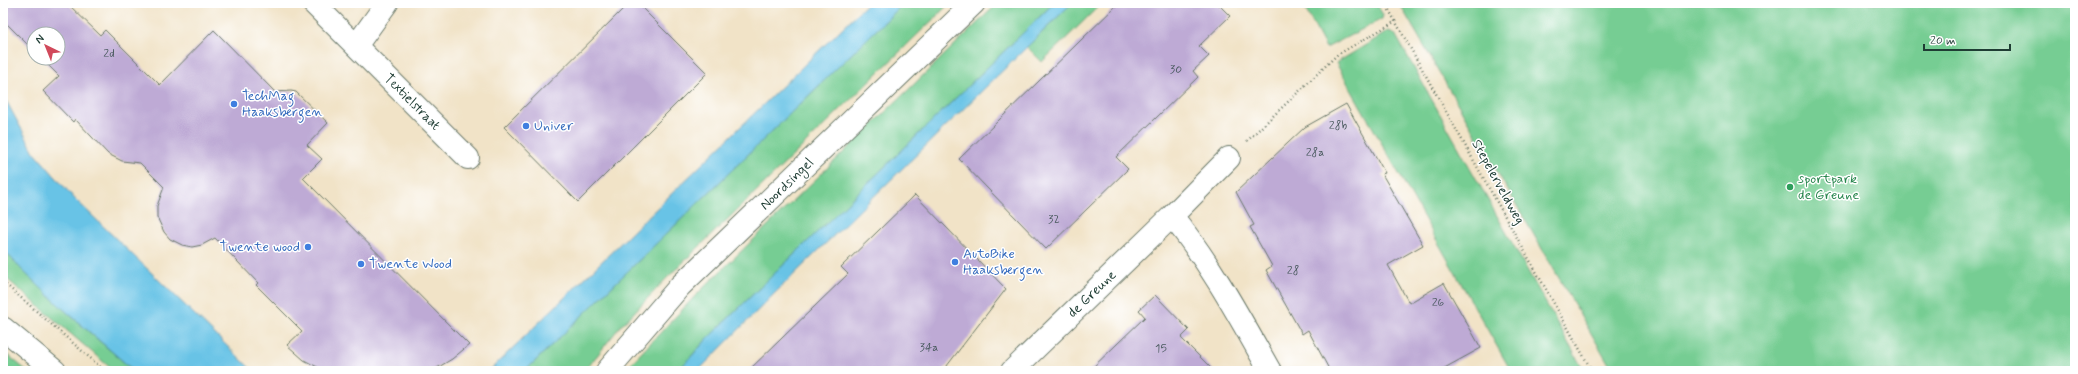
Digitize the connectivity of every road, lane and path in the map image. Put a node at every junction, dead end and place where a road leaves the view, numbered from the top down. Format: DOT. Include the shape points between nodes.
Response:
graph roads {
  1 [pos="313,3"];
  2 [pos="387,3"];
  3 [pos="974,3"];
  4 [pos="1385,3"];
  5 [pos="1396,21"];
  6 [pos="356,46"];
  7 [pos="468,158"];
  8 [pos="1229,158"];
  9 [pos="1172,216"];
  10 [pos="3,282"];
  11 [pos="7,329"];
  12 [pos="55,371"];
  13 [pos="105,371"];
  14 [pos="607,371"];
  15 [pos="1012,371"];
  16 [pos="1270,371"];
  17 [pos="1592,371"];
  1 -- 6 [label="street, Textielstraat"];
  2 -- 6 [label="street"];
  3 -- 14 [label="street, Noordsingel" via="680,286"];
  4 -- 5 [label="path, Stepelerveldweg"];
  5 -- 8 [label="path" via="1337,55"];
  5 -- 17 [label="path, Stepelerveldweg"];
  6 -- 7 [label="street, Textielstraat"];
  8 -- 9 [label="street, de Greune"];
  9 -- 15 [label="street, de Greune"];
  9 -- 16 [label="street" via="1193,242 1232,303"];
  10 -- 13 [label="path"];
  11 -- 12 [label="street"];
}
